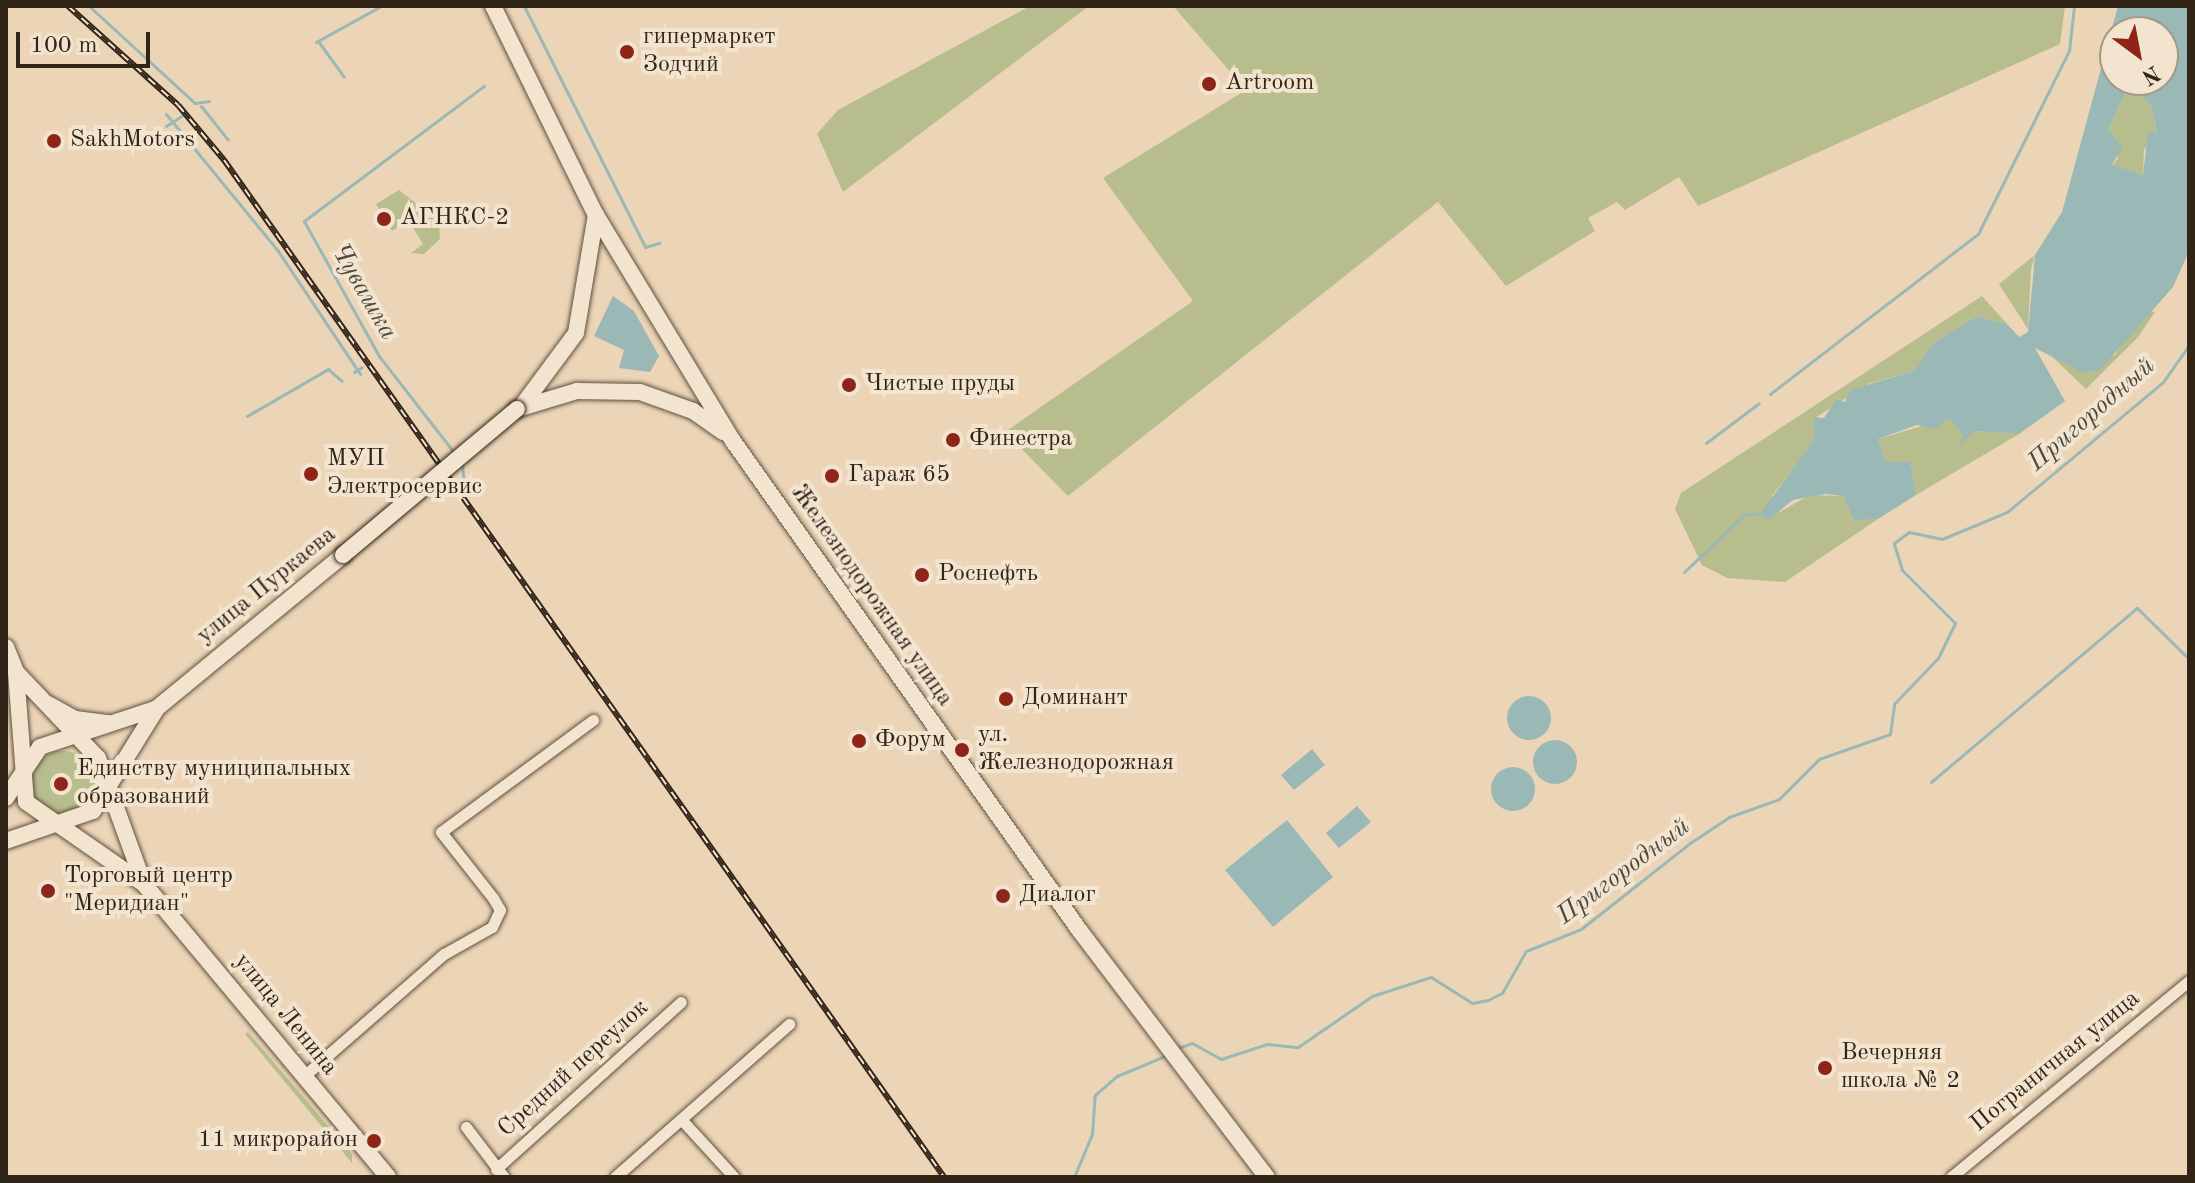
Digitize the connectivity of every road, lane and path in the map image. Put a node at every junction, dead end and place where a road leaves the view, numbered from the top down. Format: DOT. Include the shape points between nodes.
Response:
graph roads {
  1 [pos="493,6"];
  2 [pos="596,215"];
  3 [pos="517,409"];
  4 [pos="733,441"];
  5 [pos="6,647"];
  6 [pos="16,672"];
  7 [pos="39,699"];
  8 [pos="157,708"];
  9 [pos="137,715"];
  10 [pos="593,720"];
  11 [pos="73,741"];
  12 [pos="19,776"];
  13 [pos="105,785"];
  14 [pos="6,798"];
  15 [pos="54,825"];
  16 [pos="6,841"];
  17 [pos="144,884"];
  18 [pos="2189,981"];
  19 [pos="681,1002"];
  20 [pos="789,1024"];
  21 [pos="304,1076"];
  22 [pos="681,1119"];
  23 [pos="466,1127"];
  24 [pos="500,1173"];
  25 [pos="619,1176"];
  26 [pos="388,1177"];
  27 [pos="734,1177"];
  28 [pos="1267,1177"];
  29 [pos="1951,1177"];
  1 -- 2 [label="main road, Железнодорожная улица"];
  2 -- 3 [label="main road" via="592,270 571,342"];
  2 -- 4 [label="main road, Железнодорожная улица"];
  3 -- 4 [label="main road" via="577,391 670,400"];
  3 -- 8 [label="main road, улица Пуркаева, bridge"];
  4 -- 28 [label="main road, Железнодорожная улица" via="1156,1032"];
  5 -- 6 [label="main road"];
  6 -- 7 [label="main road"];
  6 -- 12 [label="main road"];
  7 -- 9 [label="main road" via="90,724"];
  7 -- 11 [label="main road"];
  8 -- 9 [label="main road"];
  8 -- 13 [label="main road"];
  9 -- 11 [label="main road"];
  10 -- 21 [label="street" via="441,832 500,910 492,927 444,954"];
  11 -- 12 [label="main road" via="40,747"];
  11 -- 13 [label="main road" via="98,758"];
  12 -- 14 [label="main road"];
  12 -- 15 [label="main road" via="26,802"];
  13 -- 15 [label="main road" via="93,811"];
  13 -- 17 [label="main road"];
  15 -- 16 [label="main road"];
  15 -- 17 [label="main road"];
  17 -- 21 [label="main road, улица Ленина"];
  18 -- 29 [label="street, Пограничная улица"];
  19 -- 24 [label="street, Средний переулок"];
  20 -- 22 [label="street"];
  21 -- 26 [label="main road, улица Ленина"];
  22 -- 25 [label="street"];
  22 -- 27 [label="street"];
  23 -- 24 [label="street"];
}
